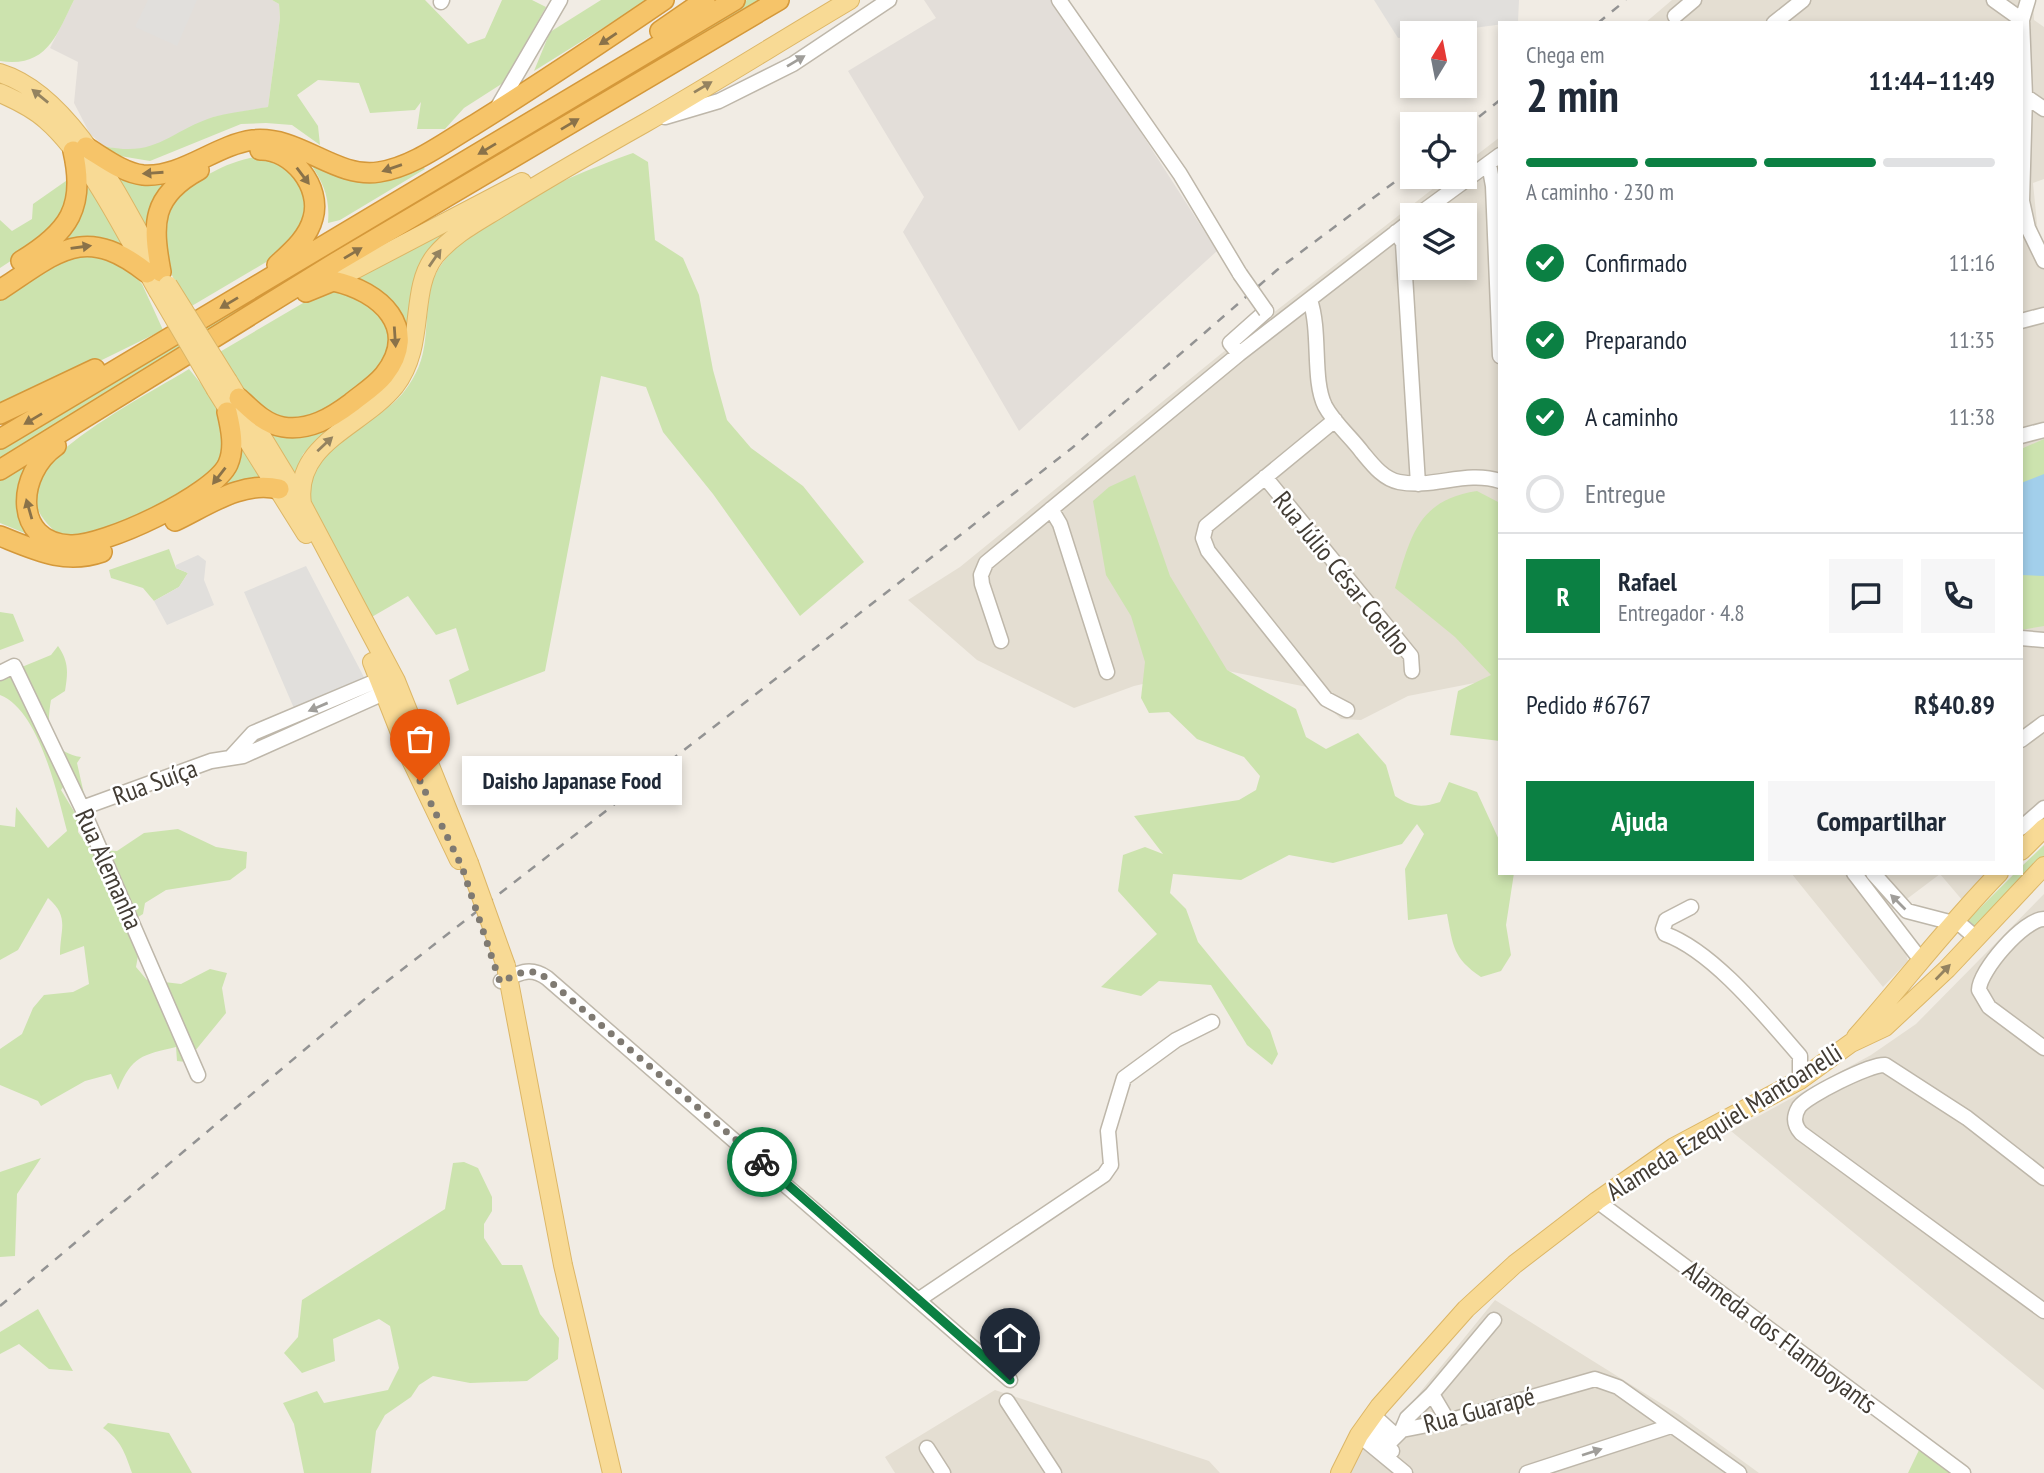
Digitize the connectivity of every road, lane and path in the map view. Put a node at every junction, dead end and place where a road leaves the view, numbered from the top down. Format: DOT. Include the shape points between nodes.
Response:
graph roads {
  1 [pos="560,0"];
  2 [pos="664,0"];
  3 [pos="705,0"];
  4 [pos="734,0"];
  5 [pos="779,0"];
  6 [pos="850,0"];
  7 [pos="889,0"];
  8 [pos="1059,0"];
  9 [pos="1694,0"];
  10 [pos="1803,0"];
  11 [pos="1994,0"];
  12 [pos="2028,0"];
  13 [pos="1675,16"];
  14 [pos="2022,20"];
  15 [pos="1777,21"];
  16 [pos="0,73"];
  17 [pos="2023,77"];
  18 [pos="0,93"];
  19 [pos="2025,96"];
  20 [pos="2044,109"];
  21 [pos="495,111"];
  22 [pos="643,123"];
  23 [pos="516,132"];
  24 [pos="79,149"];
  25 [pos="580,157"];
  26 [pos="1494,159"];
  27 [pos="2023,166"];
  28 [pos="1434,203"];
  29 [pos="2023,206"];
  30 [pos="1400,229"];
  31 [pos="1396,232"];
  32 [pos="2044,261"];
  33 [pos="0,274"];
  34 [pos="159,280"];
  35 [pos="333,281"];
  36 [pos="252,289"];
  37 [pos="0,290"];
  38 [pos="1310,300"];
  39 [pos="1498,307"];
  40 [pos="254,315"];
  41 [pos="2044,315"];
  42 [pos="2023,320"];
  43 [pos="149,351"];
  44 [pos="1239,354"];
  45 [pos="153,377"];
  46 [pos="233,405"];
  47 [pos="0,414"];
  48 [pos="1335,420"];
  49 [pos="2044,430"];
  50 [pos="2023,435"];
  51 [pos="0,439"];
  52 [pos="0,470"];
  53 [pos="1265,477"];
  54 [pos="1498,481"];
  55 [pos="1418,484"];
  56 [pos="279,489"];
  57 [pos="302,504"];
  58 [pos="1051,509"];
  59 [pos="0,536"];
  60 [pos="2023,638"];
  61 [pos="2044,640"];
  62 [pos="1001,641"];
  63 [pos="1412,671"];
  64 [pos="1107,672"];
  65 [pos="0,673"];
  66 [pos="385,680"];
  67 [pos="1347,710"];
  68 [pos="2044,723"];
  69 [pos="2023,739"];
  70 [pos="82,808"];
  71 [pos="2044,808"];
  72 [pos="2023,826"];
  73 [pos="2044,828"];
  74 [pos="2023,849"];
  75 [pos="466,865"];
  76 [pos="2044,866"];
  77 [pos="1856,875"];
  78 [pos="1875,875"];
  79 [pos="1997,875"];
  80 [pos="1691,907"];
  81 [pos="2044,919"];
  82 [pos="1953,923"];
  83 [pos="1975,937"];
  84 [pos="1920,959"];
  85 [pos="503,973"];
  86 [pos="1902,985"];
  87 [pos="1917,1000"];
  88 [pos="1212,1022"];
  89 [pos="1851,1043"];
  90 [pos="2044,1048"];
  91 [pos="198,1075"];
  92 [pos="1800,1080"];
  93 [pos="2044,1178"];
  94 [pos="1597,1201"];
  95 [pos="918,1300"];
  96 [pos="2044,1311"];
  97 [pos="1494,1320"];
  98 [pos="1010,1380"];
  99 [pos="1432,1394"];
  100 [pos="1007,1401"];
  101 [pos="1448,1421"];
  102 [pos="1366,1425"];
  103 [pos="1671,1426"];
  104 [pos="1391,1441"];
  105 [pos="926,1448"];
  106 [pos="1401,1470"];
  107 [pos="1342,1472"];
  108 [pos="601,1473"];
  109 [pos="612,1473"];
  110 [pos="943,1473"];
  111 [pos="1054,1473"];
  112 [pos="1527,1473"];
  113 [pos="1739,1473"];
  114 [pos="1963,1473"];
  1 -- 21 [label="street"];
  2 -- 21 [label="highway, one-way"];
  3 -- 23 [label="highway"];
  4 -- 23 [label="highway"];
  40 -- 5 [label="highway, one-way"];
  22 -- 6 [label="main road, one-way"];
  22 -- 7 [label="street, one-way" via="732,94 793,64"];
  8 -- 44 [label="street, bridge" via="1180,174 1266,311 1230,343"];
  9 -- 13 [label="street"];
  10 -- 15 [label="street"];
  11 -- 14 [label="street"];
  12 -- 14 [label="street"];
  24 -- 16 [label="main road, one-way" via="38,92"];
  17 -- 19 [label="street"];
  18 -- 24 [label="main road" via="45,118"];
  19 -- 20 [label="street"];
  19 -- 27 [label="street"];
  21 -- 24 [label="highway, one-way" via="432,150 378,172 345,168 284,142 260,139 224,148 169,172 143,175"];
  22 -- 25 [label="main road"];
  23 -- 36 [label="highway, one-way"];
  24 -- 33 [label="highway" via="79,185 71,218 60,234"];
  24 -- 34 [label="main road"];
  25 -- 35 [label="main road" via="546,169"];
  57 -- 25 [label="main road, one-way" via="301,483 313,456 375,405 407,369 415,346 422,286 433,260 460,233"];
  26 -- 28 [label="street"];
  26 -- 39 [label="street"];
  29 -- 32 [label="street"];
  30 -- 31 [label="street"];
  31 -- 38 [label="street"];
  31 -- 55 [label="street" via="1403,243"];
  34 -- 36 [label="highway, one-way" via="155,223 169,190 208,165 243,151 265,150 283,156 310,183 314,217 299,244"];
  37 -- 34 [label="highway, one-way" via="43,262 84,245 117,251"];
  34 -- 46 [label="main road, bridge"];
  35 -- 40 [label="highway"];
  35 -- 46 [label="highway, one-way" via="373,295 392,318 396,352 383,377 338,413 299,428 272,424"];
  36 -- 43 [label="highway, one-way"];
  38 -- 44 [label="street"];
  38 -- 48 [label="street" via="1317,319 1323,399"];
  40 -- 45 [label="highway"];
  41 -- 42 [label="street"];
  43 -- 47 [label="highway" via="103,365"];
  43 -- 51 [label="highway, one-way"];
  44 -- 58 [label="street"];
  46 -- 45 [label="highway, one-way" via="232,450 212,485 96,543 68,545 41,534 25,505 34,468 45,454"];
  45 -- 52 [label="highway"];
  46 -- 56 [label="main road"];
  46 -- 57 [label="main road"];
  48 -- 53 [label="street"];
  48 -- 55 [label="street" via="1388,479"];
  49 -- 50 [label="street"];
  53 -- 63 [label="street, Rua Júlio César Coelho" via="1412,656"];
  53 -- 67 [label="street" via="1206,526 1203,538 1208,551 1326,699"];
  54 -- 55 [label="street" via="1462,477"];
  56 -- 59 [label="highway" via="242,490 112,549 73,559"];
  56 -- 66 [label="main road"];
  57 -- 66 [label="main road" via="364,617"];
  58 -- 62 [label="street" via="986,563 981,575"];
  58 -- 64 [label="street" via="1060,524"];
  60 -- 61 [label="street"];
  65 -- 70 [label="street, Rua Alemanha" via="14,666"];
  66 -- 70 [label="street, Rua Suíça" via="269,735 253,733 229,758"];
  66 -- 75 [label="main road" via="410,758"];
  66 -- 75 [label="main road" via="409,709"];
  68 -- 69 [label="street"];
  70 -- 91 [label="street, Rua Alemanha"];
  71 -- 72 [label="street"];
  73 -- 74 [label="main road"];
  75 -- 85 [label="main road"];
  76 -- 83 [label="main road, Alameda Ezequiel Mantoanelli"];
  77 -- 84 [label="street"];
  82 -- 78 [label="street, one-way" via="1907,911"];
  79 -- 82 [label="main road, Alameda Ezequiel Mantoanelli"];
  80 -- 92 [label="street" via="1666,920 1665,934 1694,947 1710,961 1787,1041 1800,1056"];
  81 -- 90 [label="street" via="2021,930 1984,971 1979,990 1989,1007"];
  82 -- 83 [label="street"];
  82 -- 84 [label="main road, Alameda Ezequiel Mantoanelli"];
  87 -- 83 [label="main road, Alameda Ezequiel Mantoanelli, one-way"];
  84 -- 86 [label="main road, Alameda Ezequiel Mantoanelli"];
  85 -- 95 [label="street" via="532,970 548,978"];
  85 -- 108 [label="main road" via="554,1269"];
  85 -- 109 [label="main road" via="563,1265"];
  86 -- 87 [label="main road"];
  86 -- 89 [label="main road, Alameda Ezequiel Mantoanelli"];
  87 -- 89 [label="main road, Alameda Ezequiel Mantoanelli" via="1885,1027"];
  88 -- 95 [label="street" via="1176,1040 1124,1078 1108,1131 1111,1165 1104,1175"];
  89 -- 92 [label="main road, Alameda Ezequiel Mantoanelli"];
  92 -- 94 [label="main road, Alameda Ezequiel Mantoanelli" via="1674,1147"];
  93 -- 96 [label="street" via="1967,1118 1885,1065 1862,1071 1804,1103 1794,1122 1801,1133"];
  94 -- 102 [label="main road, Alameda Ezequiel Mantoanelli" via="1515,1264 1465,1310"];
  94 -- 114 [label="street, Alameda dos Flamboyants"];
  95 -- 98 [label="street"];
  97 -- 99 [label="street"];
  99 -- 101 [label="street"];
  99 -- 104 [label="street"];
  100 -- 111 [label="street"];
  101 -- 103 [label="street, Rua Guarapé" via="1587,1380 1603,1380"];
  101 -- 104 [label="street, Rua Guarapé"];
  102 -- 104 [label="street"];
  102 -- 104 [label="street"];
  102 -- 107 [label="main road, Alameda Ezequiel Mantoanelli"];
  112 -- 103 [label="street, one-way"];
  103 -- 113 [label="street"];
  104 -- 106 [label="street"];
  105 -- 110 [label="street"];
}
